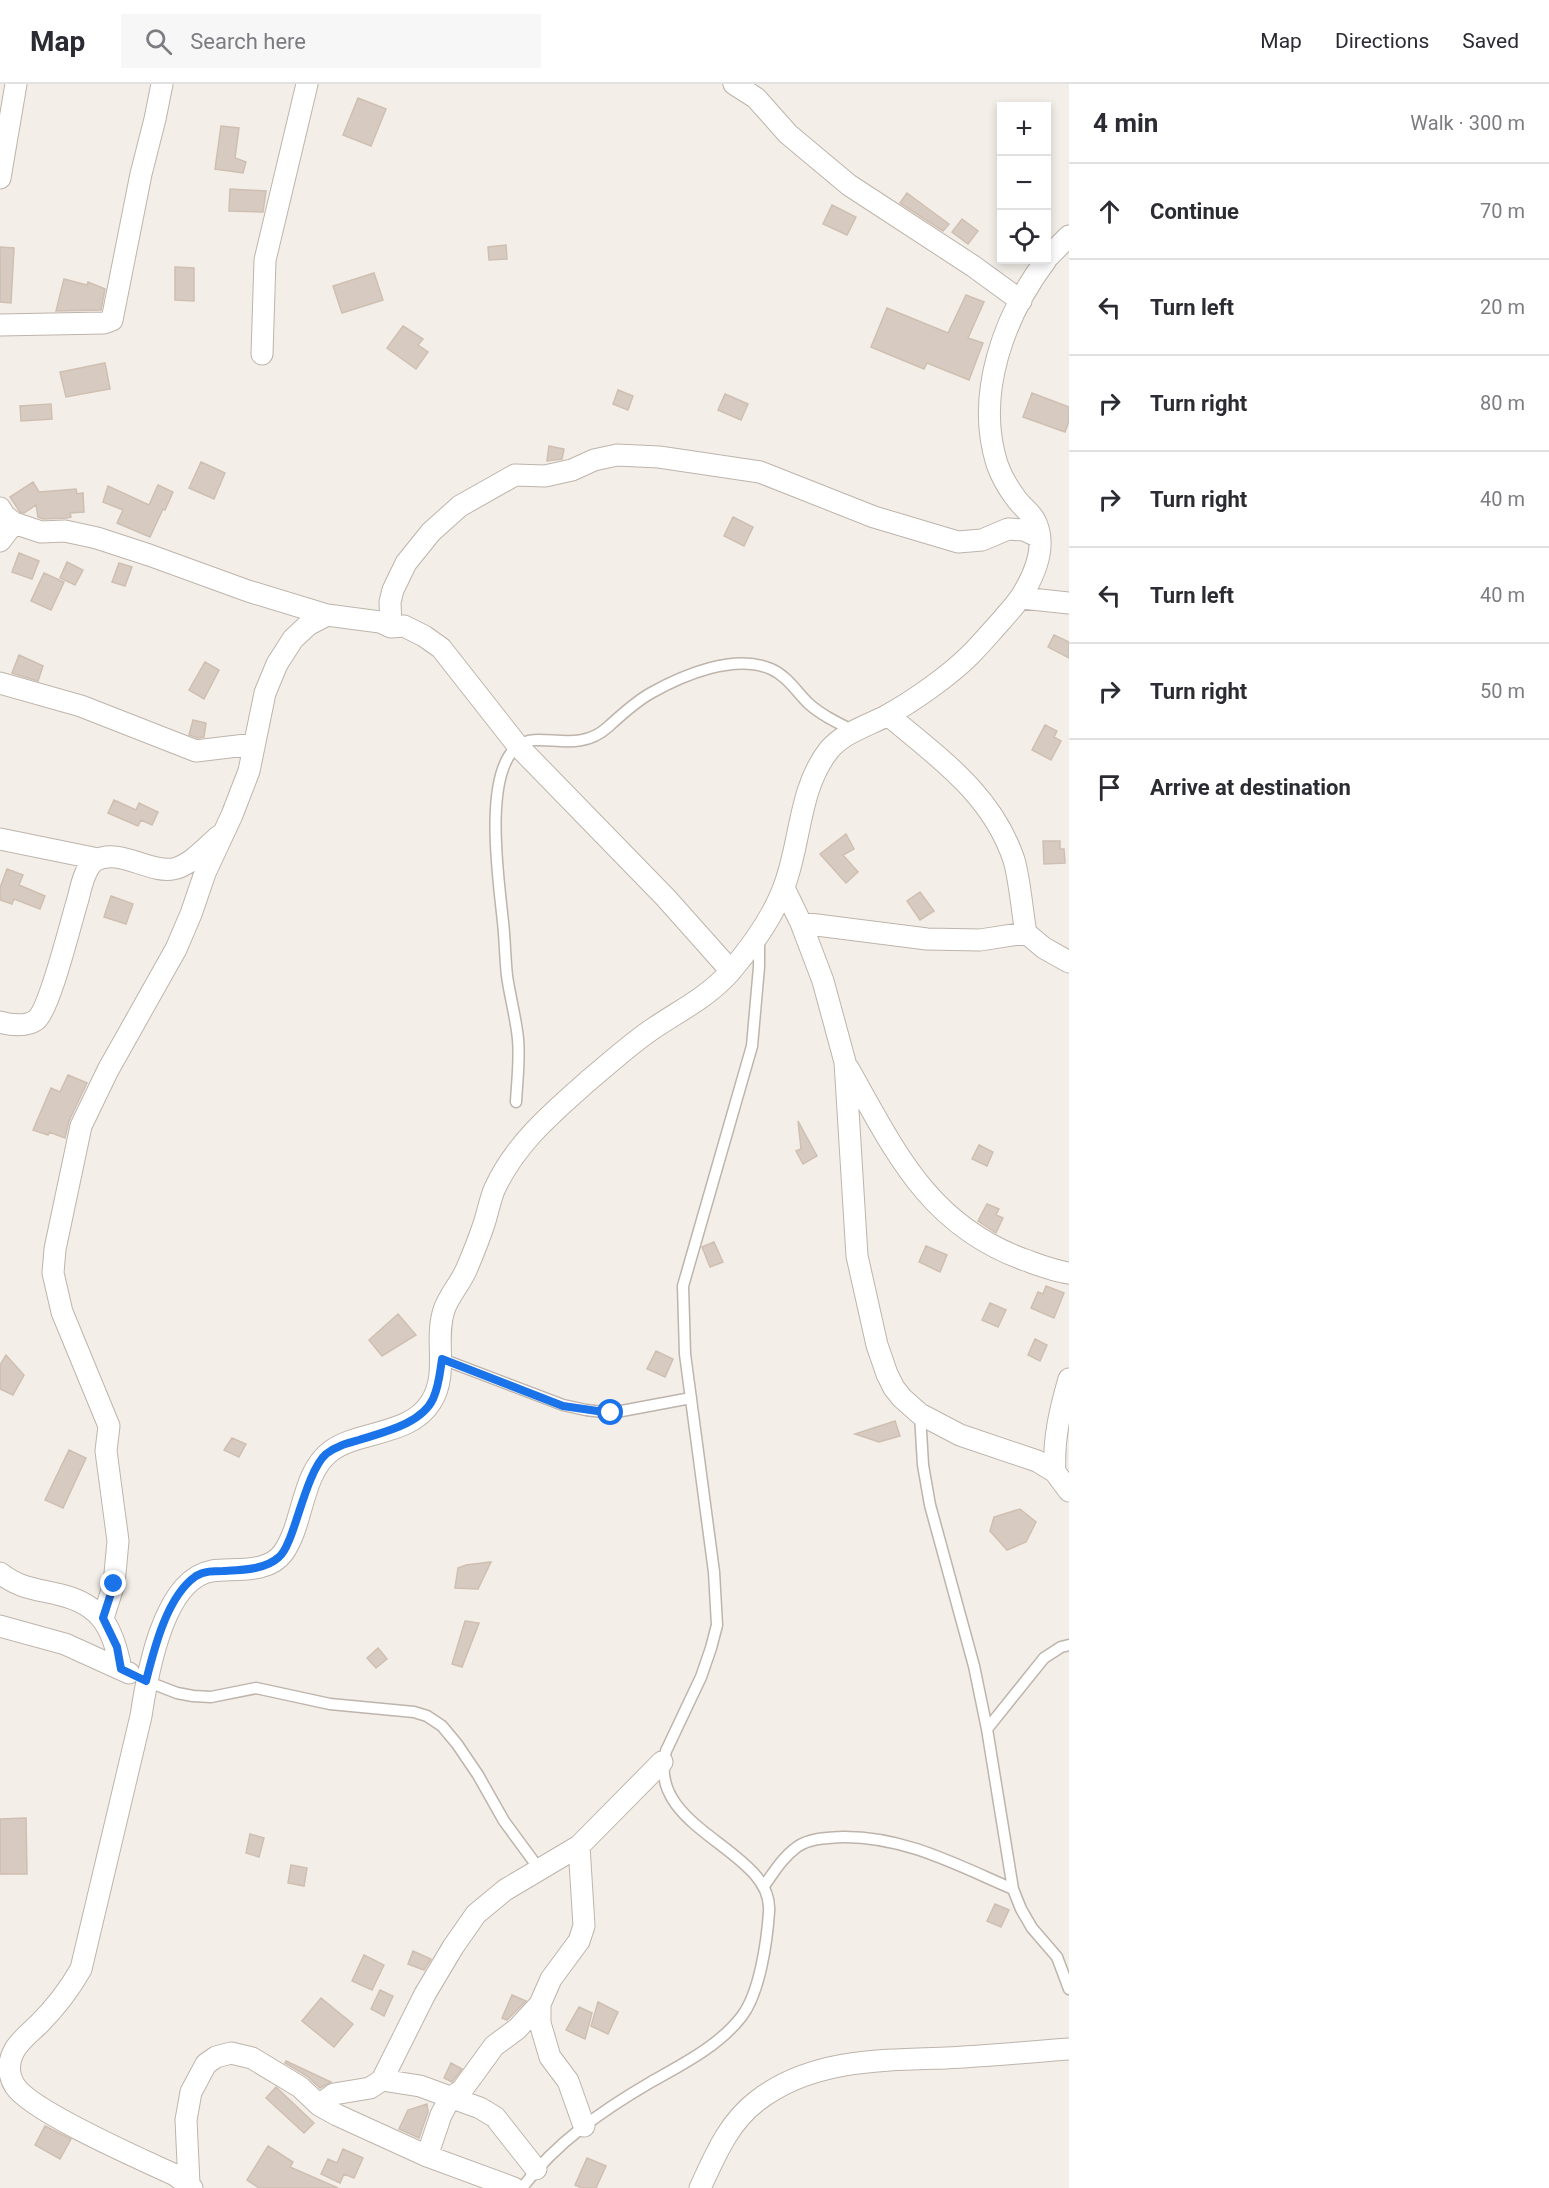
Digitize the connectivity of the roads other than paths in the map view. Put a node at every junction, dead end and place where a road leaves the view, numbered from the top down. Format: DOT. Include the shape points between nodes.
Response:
graph roads {
  1 [pos="162,84"];
  2 [pos="307,84"];
  3 [pos="734,84"];
  4 [pos="10,89"];
  5 [pos="0,178"];
  6 [pos="1069,236"];
  7 [pos="1051,254"];
  8 [pos="1042,264"];
  9 [pos="1021,300"];
  10 [pos="0,325"];
  11 [pos="262,354"];
  12 [pos="7,516"];
  13 [pos="1039,537"];
  14 [pos="0,541"];
  15 [pos="1022,598"];
  16 [pos="1069,603"];
  17 [pos="327,615"];
  18 [pos="391,627"];
  19 [pos="0,683"];
  20 [pos="888,715"];
  21 [pos="854,731"];
  22 [pos="254,744"];
  23 [pos="518,746"];
  24 [pos="224,831"];
  25 [pos="0,839"];
  26 [pos="98,859"];
  27 [pos="784,888"];
  28 [pos="801,923"];
  29 [pos="1026,933"];
  30 [pos="759,935"];
  31 [pos="1069,962"];
  32 [pos="730,971"];
  33 [pos="0,1022"];
  34 [pos="845,1062"];
  35 [pos="516,1102"];
  36 [pos="1069,1273"];
  37 [pos="442,1359"];
  38 [pos="1069,1379"];
  39 [pos="692,1398"];
  40 [pos="920,1414"];
  41 [pos="1055,1472"];
  42 [pos="1069,1491"];
  43 [pos="0,1573"];
  44 [pos="103,1618"];
  45 [pos="0,1626"];
  46 [pos="1069,1645"];
  47 [pos="121,1669"];
  48 [pos="146,1681"];
  49 [pos="987,1729"];
  50 [pos="662,1762"];
  51 [pos="579,1846"];
  52 [pos="540,1870"];
  53 [pos="764,1886"];
  54 [pos="1013,1889"];
  55 [pos="1069,1989"];
  56 [pos="540,2004"];
  57 [pos="1069,2049"];
  58 [pos="382,2080"];
  59 [pos="450,2098"];
  60 [pos="319,2105"];
  61 [pos="584,2126"];
  62 [pos="427,2156"];
  63 [pos="536,2169"];
  64 [pos="191,2186"];
  65 [pos="514,2188"];
  66 [pos="522,2188"];
  67 [pos="700,2188"];
  1 -- 10 [label="street" via="112,320"];
  2 -- 11 [label="street" via="265,260"];
  3 -- 9 [label="street" via="756,98 788,134 849,185"];
  4 -- 5 [label="street"];
  6 -- 7 [label="street"];
  8 -- 9 [label="street"];
  9 -- 13 [label="street" via="991,379 991,439 999,470 1014,497 1035,521"];
  12 -- 14 [label="street"];
  12 -- 17 [label="street" via="41,532 65,531 97,538"];
  13 -- 15 [label="street" via="1036,569"];
  13 -- 18 [label="street" via="1024,530 1008,529 982,540 958,542 874,517 760,472 659,457 616,455 545,476 515,476 460,506 406,562 390,602"];
  15 -- 16 [label="street"];
  15 -- 20 [label="street" via="969,657"];
  17 -- 18 [label="street"];
  17 -- 22 [label="street" via="308,625 285,650 265,693"];
  18 -- 23 [label="street" via="404,626 441,648"];
  19 -- 22 [label="street" via="81,706 196,751"];
  20 -- 21 [label="street"];
  20 -- 29 [label="street" via="970,785 994,816 1014,861"];
  21 -- 23 [label="lane" via="821,714 771,669 739,663 715,666 650,694 599,735 585,741 526,742"];
  21 -- 27 [label="street" via="833,745 816,768"];
  22 -- 24 [label="street" via="249,771"];
  23 -- 32 [label="street" via="666,898"];
  23 -- 35 [label="lane" via="500,775 496,832 507,973 518,1040"];
  24 -- 26 [label="street" via="183,865 172,869 126,859"];
  24 -- 44 [label="street" via="176,949 81,1126 55,1249 57,1299 109,1426 106,1451 118,1541 114,1584"];
  25 -- 26 [label="street"];
  26 -- 33 [label="street" via="83,881 43,1011 33,1022"];
  27 -- 28 [label="street"];
  27 -- 30 [label="street"];
  28 -- 29 [label="street" via="927,939 981,940"];
  28 -- 34 [label="street" via="823,981"];
  29 -- 31 [label="street"];
  30 -- 32 [label="street"];
  30 -- 39 [label="lane" via="752,1046 682,1286 685,1354"];
  32 -- 37 [label="street" via="711,992 623,1050 550,1113 524,1142 495,1188 479,1238 445,1307"];
  34 -- 36 [label="street" via="893,1149 950,1217 1011,1255"];
  34 -- 40 [label="street" via="857,1256 886,1374"];
  37 -- 39 [label="lane" via="563,1406 586,1410 611,1413"];
  37 -- 48 [label="street" via="432,1401 419,1416 325,1455 314,1472 282,1555 259,1567 198,1575 186,1585 164,1620"];
  38 -- 41 [label="street" via="1054,1450"];
  39 -- 50 [label="lane" via="717,1625 701,1677"];
  40 -- 41 [label="street" via="960,1435 1038,1461"];
  40 -- 49 [label="lane" via="922,1465 930,1505"];
  41 -- 42 [label="street"];
  43 -- 44 [label="street" via="13,1584 89,1605"];
  44 -- 47 [label="street" via="117,1647"];
  45 -- 47 [label="street" via="65,1644"];
  46 -- 49 [label="lane" via="1044,1658"];
  47 -- 48 [label="street"];
  48 -- 52 [label="lane" via="193,1696 256,1688 330,1704 427,1716 457,1744 504,1821"];
  48 -- 64 [label="street" via="81,1970 65,1996 15,2049 10,2073 24,2096 51,2113"];
  49 -- 54 [label="lane"];
  50 -- 51 [label="street"];
  50 -- 53 [label="lane" via="663,1781 677,1804 699,1829 757,1875"];
  51 -- 52 [label="street"];
  51 -- 56 [label="street" via="584,1926 579,1941 551,1979"];
  52 -- 58 [label="street" via="505,1890 476,1914 425,1995"];
  53 -- 54 [label="lane" via="797,1847 809,1841 849,1837 924,1850"];
  53 -- 61 [label="lane" via="770,1901 767,1934 761,1966 743,2015 724,2036 694,2057"];
  54 -- 55 [label="lane" via="1032,1928 1057,1957"];
  56 -- 59 [label="street" via="494,2046 462,2090"];
  56 -- 61 [label="street" via="540,2023 550,2057 568,2082"];
  57 -- 67 [label="street" via="848,2064 800,2078 756,2101 738,2118 726,2133"];
  58 -- 59 [label="street" via="420,2086"];
  58 -- 60 [label="street" via="370,2088 334,2094"];
  59 -- 62 [label="street"];
  59 -- 63 [label="street" via="495,2117"];
  60 -- 62 [label="street"];
  60 -- 64 [label="street" via="300,2087 252,2058 231,2053 216,2057 206,2064 191,2092 186,2120"];
  61 -- 63 [label="lane"];
  62 -- 65 [label="street"];
  63 -- 66 [label="lane"];
}
